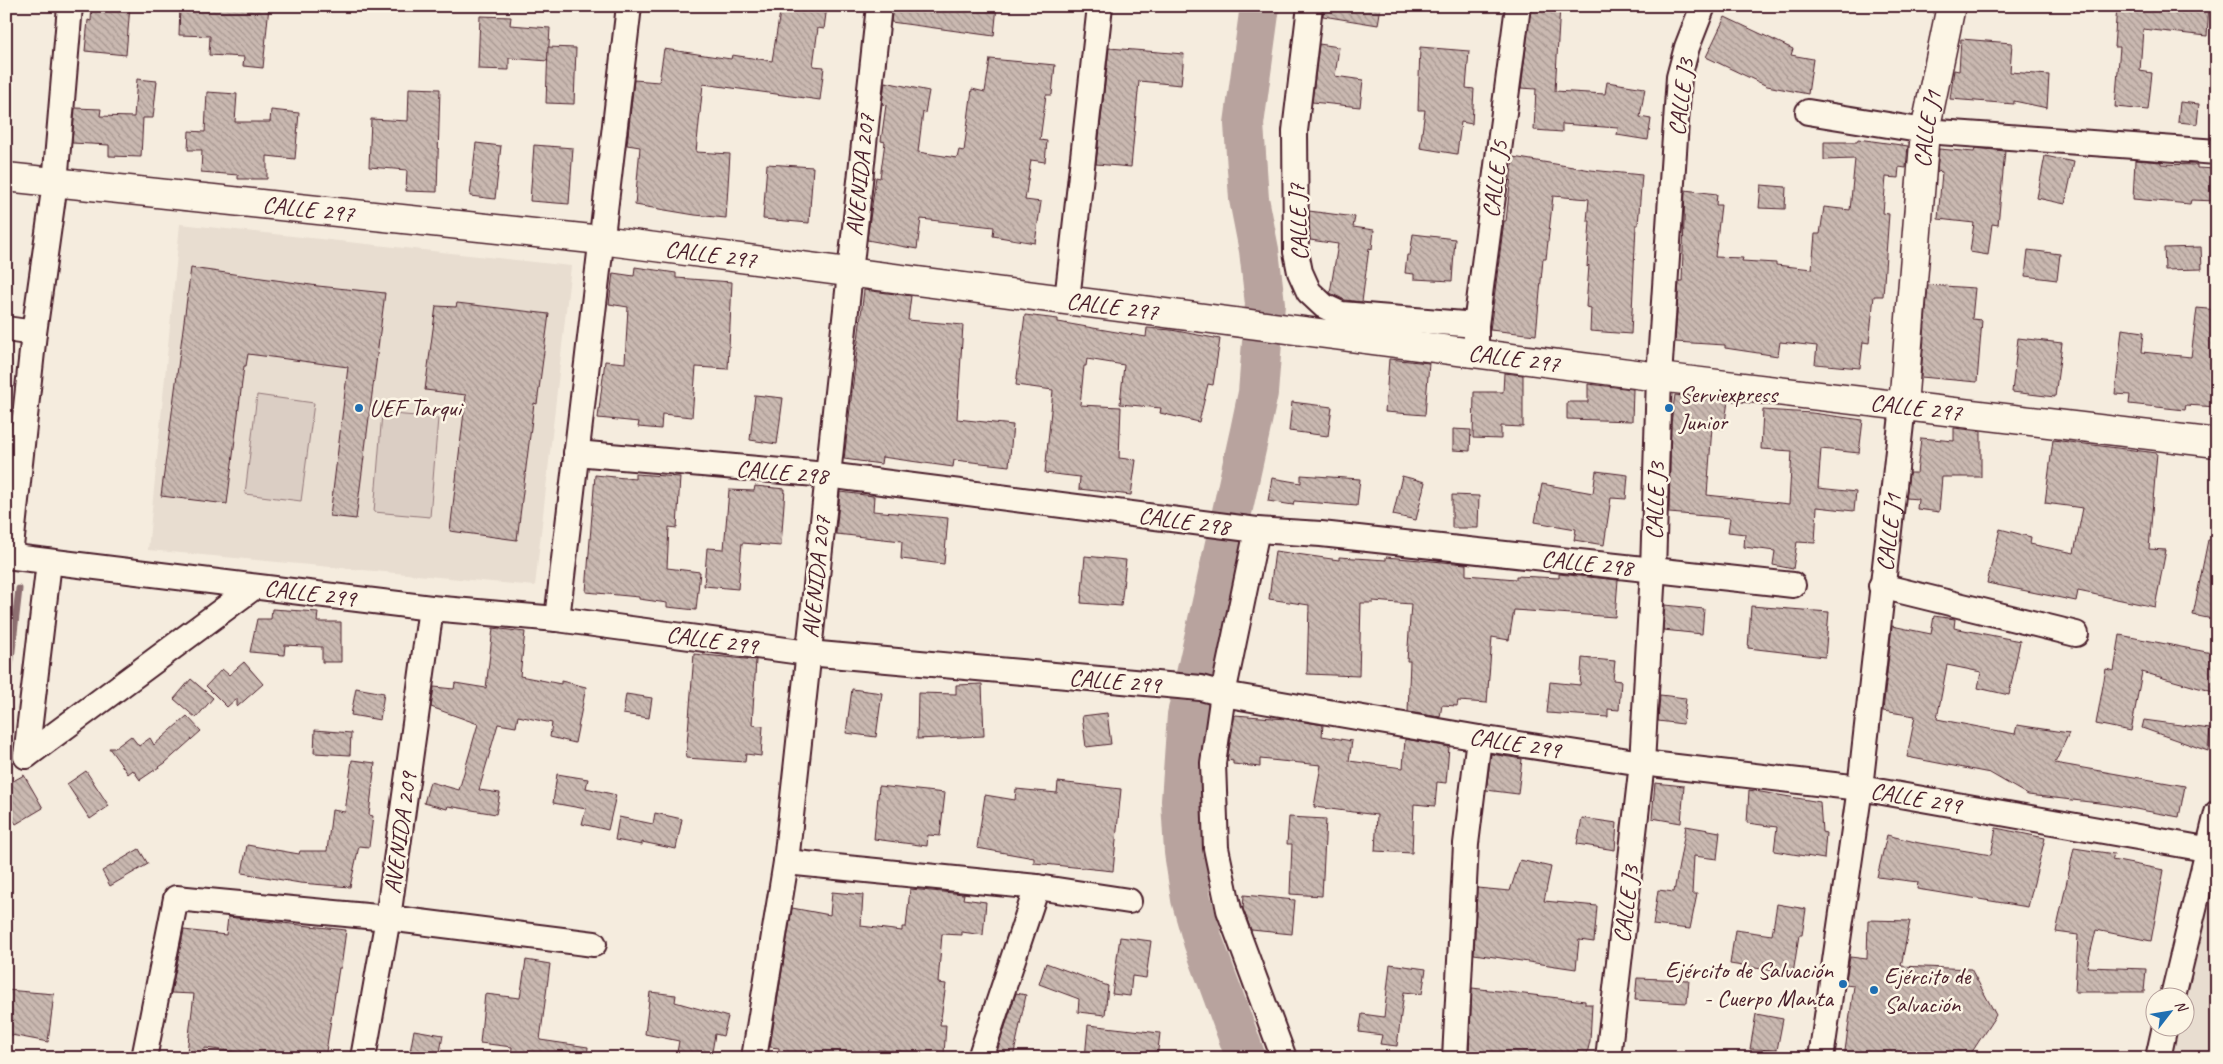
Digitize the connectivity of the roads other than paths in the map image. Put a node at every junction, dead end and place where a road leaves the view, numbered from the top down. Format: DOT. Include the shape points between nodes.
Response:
graph roads {
  1 [pos="70,6"];
  2 [pos="629,6"];
  3 [pos="879,6"];
  4 [pos="1100,6"];
  5 [pos="1310,6"];
  6 [pos="1518,6"];
  7 [pos="1703,6"];
  8 [pos="1950,6"];
  9 [pos="1808,112"];
  10 [pos="1925,131"];
  11 [pos="2217,152"];
  12 [pos="6,177"];
  13 [pos="55,183"];
  14 [pos="601,240"];
  15 [pos="849,271"];
  16 [pos="1080,302"];
  17 [pos="1476,325"];
  18 [pos="6,329"];
  19 [pos="34,333"];
  20 [pos="1476,353"];
  21 [pos="1659,377"];
  22 [pos="1902,406"];
  23 [pos="2217,444"];
  24 [pos="576,453"];
  25 [pos="827,475"];
  26 [pos="1256,530"];
  27 [pos="8,556"];
  28 [pos="49,562"];
  29 [pos="1653,570"];
  30 [pos="1793,585"];
  31 [pos="1881,586"];
  32 [pos="254,587"];
  33 [pos="431,608"];
  34 [pos="557,619"];
  35 [pos="2076,634"];
  36 [pos="808,653"];
  37 [pos="1212,691"];
  38 [pos="1479,738"];
  39 [pos="1642,763"];
  40 [pos="1860,788"];
  41 [pos="2217,813"];
  42 [pos="2212,850"];
  43 [pos="786,862"];
  44 [pos="1038,887"];
  45 [pos="1130,901"];
  46 [pos="388,918"];
  47 [pos="594,944"];
  48 [pos="2176,986"];
  49 [pos="2163,1036"];
  50 [pos="144,1058"];
  51 [pos="363,1058"];
  52 [pos="754,1058"];
  53 [pos="980,1058"];
  54 [pos="1284,1058"];
  55 [pos="1455,1058"];
  56 [pos="1608,1058"];
  57 [pos="1821,1058"];
  58 [pos="2158,1058"];
  1 -- 13 [label="street"];
  2 -- 14 [label="street"];
  3 -- 15 [label="street, AVENIDA 207"];
  4 -- 16 [label="street"];
  5 -- 17 [label="street, CALLE J7" via="1295,131 1296,252 1309,292 1324,306 1341,314"];
  6 -- 17 [label="street, CALLE J5"];
  7 -- 21 [label="street, CALLE J3" via="1679,77"];
  8 -- 10 [label="street, CALLE J1"];
  9 -- 10 [label="street"];
  10 -- 11 [label="street"];
  10 -- 22 [label="street, CALLE J1"];
  12 -- 13 [label="street, CALLE 297"];
  13 -- 14 [label="street, CALLE 297"];
  13 -- 19 [label="street"];
  14 -- 15 [label="street, CALLE 297"];
  14 -- 24 [label="street"];
  15 -- 16 [label="street, CALLE 297"];
  15 -- 25 [label="street, AVENIDA 207"];
  16 -- 20 [label="street, CALLE 297"];
  17 -- 20 [label="street, CALLE J5"];
  18 -- 19 [label="street"];
  19 -- 27 [label="street"];
  20 -- 21 [label="street, CALLE 297"];
  21 -- 22 [label="street, CALLE 297"];
  21 -- 29 [label="street, CALLE J3"];
  22 -- 23 [label="street, CALLE 297"];
  22 -- 31 [label="street, CALLE J1"];
  24 -- 25 [label="street, CALLE 298"];
  24 -- 34 [label="street"];
  25 -- 26 [label="street, CALLE 298"];
  25 -- 36 [label="street, AVENIDA 207"];
  26 -- 29 [label="street, CALLE 298" via="1321,534"];
  26 -- 37 [label="street"];
  27 -- 28 [label="street, CALLE 299"];
  28 -- 32 [label="street, CALLE 299"];
  28 -- 32 [label="street" via="26,756"];
  29 -- 30 [label="street, CALLE 298"];
  29 -- 39 [label="street, CALLE J3"];
  31 -- 35 [label="street"];
  31 -- 40 [label="street, CALLE J1"];
  32 -- 33 [label="street, CALLE 299"];
  33 -- 34 [label="street, CALLE 299"];
  33 -- 46 [label="street, AVENIDA 209"];
  34 -- 36 [label="street, CALLE 299"];
  36 -- 37 [label="street, CALLE 299"];
  36 -- 43 [label="street, AVENIDA 207"];
  37 -- 38 [label="street, CALLE 299"];
  37 -- 54 [label="street" via="1216,848 1229,910"];
  38 -- 39 [label="street, CALLE 299"];
  38 -- 55 [label="street" via="1466,844"];
  39 -- 40 [label="street, CALLE 299"];
  39 -- 56 [label="street, CALLE J3"];
  40 -- 42 [label="street, CALLE 299"];
  40 -- 57 [label="street, CALLE J1"];
  41 -- 42 [label="street"];
  42 -- 48 [label="street"];
  43 -- 44 [label="street"];
  43 -- 52 [label="street, AVENIDA 207"];
  44 -- 45 [label="street"];
  44 -- 53 [label="street"];
  46 -- 47 [label="street"];
  46 -- 50 [label="street" via="176,898"];
  46 -- 51 [label="street, AVENIDA 209"];
  49 -- 58 [label="street"];
}
